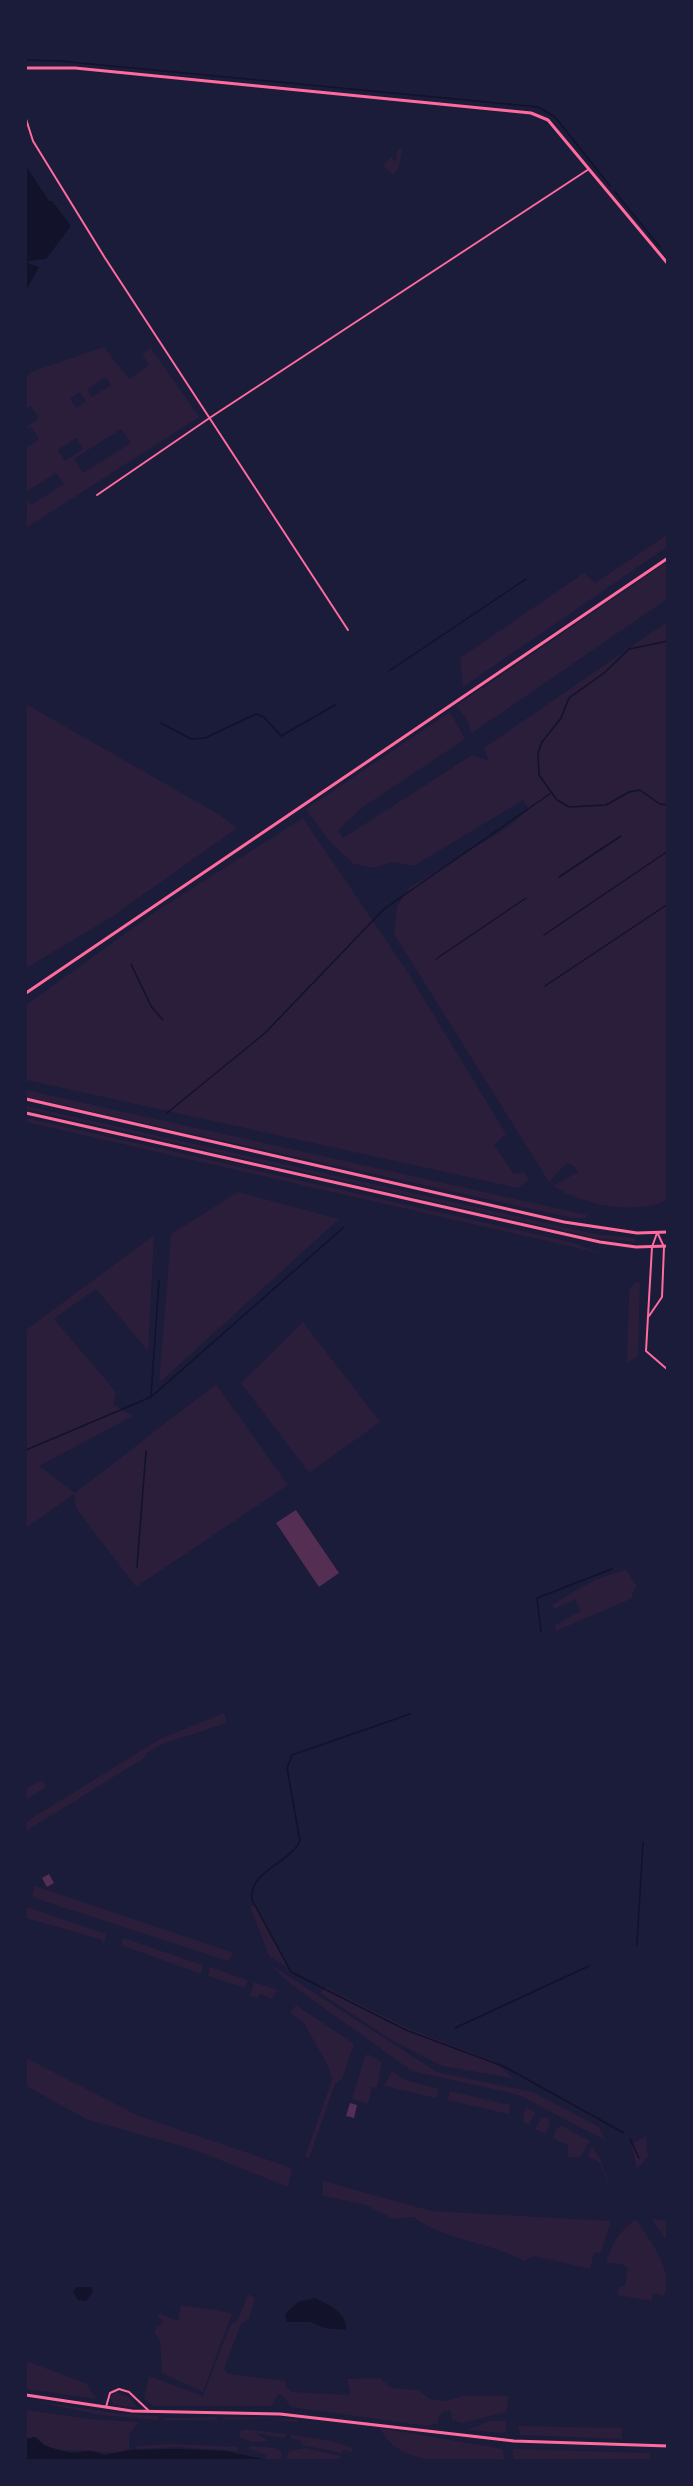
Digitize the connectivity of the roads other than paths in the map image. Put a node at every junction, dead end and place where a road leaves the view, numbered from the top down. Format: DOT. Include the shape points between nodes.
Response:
graph roads {
  1 [pos="26,68"];
  2 [pos="26,119"];
  3 [pos="589,170"];
  4 [pos="668,264"];
  5 [pos="210,417"];
  6 [pos="97,495"];
  7 [pos="668,558"];
  8 [pos="348,630"];
  9 [pos="26,993"];
  10 [pos="26,1099"];
  11 [pos="26,1113"];
  12 [pos="668,1232"];
  13 [pos="657,1233"];
  14 [pos="666,1246"];
  15 [pos="652,1247"];
  16 [pos="647,1319"];
  17 [pos="668,1370"];
  18 [pos="26,2395"];
  19 [pos="106,2407"];
  20 [pos="150,2412"];
  21 [pos="668,2446"];
  1 -- 3 [label="street" via="75,68 531,113 548,120"];
  2 -- 5 [label="street" via="33,141 105,258"];
  3 -- 4 [label="street"];
  3 -- 5 [label="street"];
  5 -- 6 [label="street"];
  5 -- 8 [label="street"];
  7 -- 9 [label="street"];
  10 -- 13 [label="street" via="556,1220"];
  11 -- 15 [label="street" via="600,1242"];
  12 -- 13 [label="street"];
  13 -- 14 [label="street"];
  13 -- 15 [label="street"];
  14 -- 15 [label="street"];
  14 -- 16 [label="street" via="662,1297"];
  15 -- 16 [label="street"];
  16 -- 17 [label="street" via="646,1351"];
  18 -- 19 [label="street"];
  19 -- 20 [label="street"];
  19 -- 20 [label="street" via="110,2393 119,2389"];
  20 -- 21 [label="street" via="280,2414 514,2441"];
}
